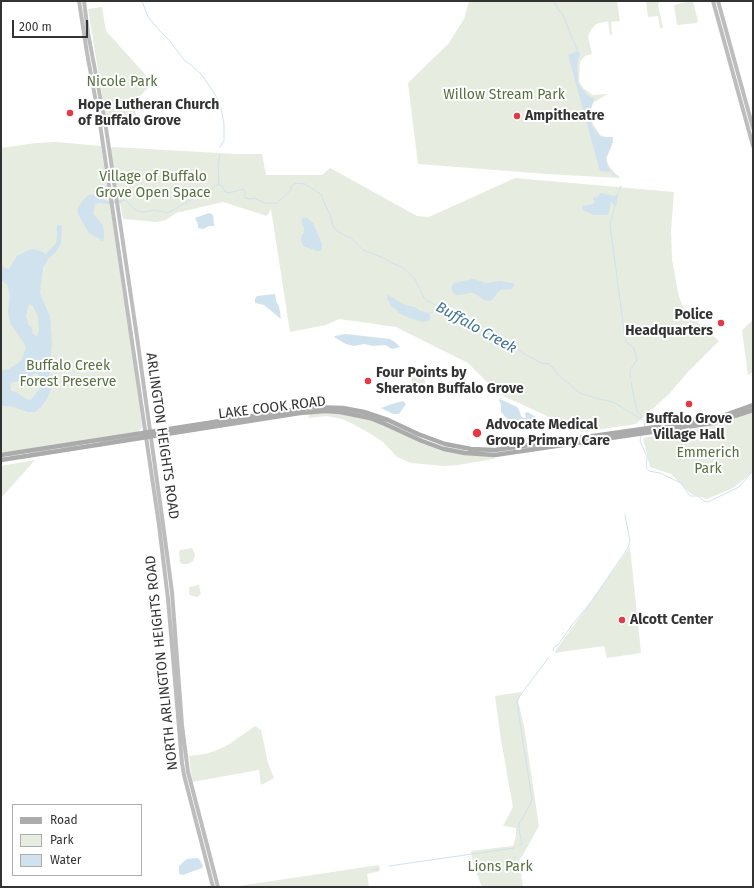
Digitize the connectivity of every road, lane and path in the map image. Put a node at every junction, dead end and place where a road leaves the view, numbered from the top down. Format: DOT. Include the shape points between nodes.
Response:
graph roads {
  1 [pos="79,1"];
  2 [pos="84,1"];
  3 [pos="713,1"];
  4 [pos="718,1"];
  5 [pos="753,128"];
  6 [pos="753,146"];
  7 [pos="113,196"];
  8 [pos="753,405"];
  9 [pos="753,410"];
  10 [pos="635,433"];
  11 [pos="148,434"];
  12 [pos="1,455"];
  13 [pos="1,460"];
  14 [pos="213,887"];
  15 [pos="218,887"];
  1 -- 7 [label="main road, ARLINGTON HEIGHTS ROAD" via="86,53"];
  2 -- 7 [label="main road, ARLINGTON HEIGHTS ROAD" via="103,112"];
  3 -- 6 [label="main road"];
  4 -- 5 [label="main road"];
  7 -- 11 [label="main road, ARLINGTON HEIGHTS ROAD" via="136,331"];
  8 -- 10 [label="main road, LAKE COOK ROAD" via="711,418 655,427"];
  9 -- 10 [label="main road, LAKE COOK ROAD" via="714,423"];
  10 -- 11 [label="main road, LAKE COOK ROAD" via="480,450 437,442 368,413 346,408 321,407 299,408"];
  11 -- 12 [label="main road, LAKE COOK ROAD"];
  11 -- 13 [label="main road, LAKE COOK ROAD"];
  11 -- 14 [label="main road, NORTH ARLINGTON HEIGHTS ROAD" via="168,599 182,763"];
  11 -- 15 [label="main road, ARLINGTON HEIGHTS ROAD" via="171,585 188,772"];
}
